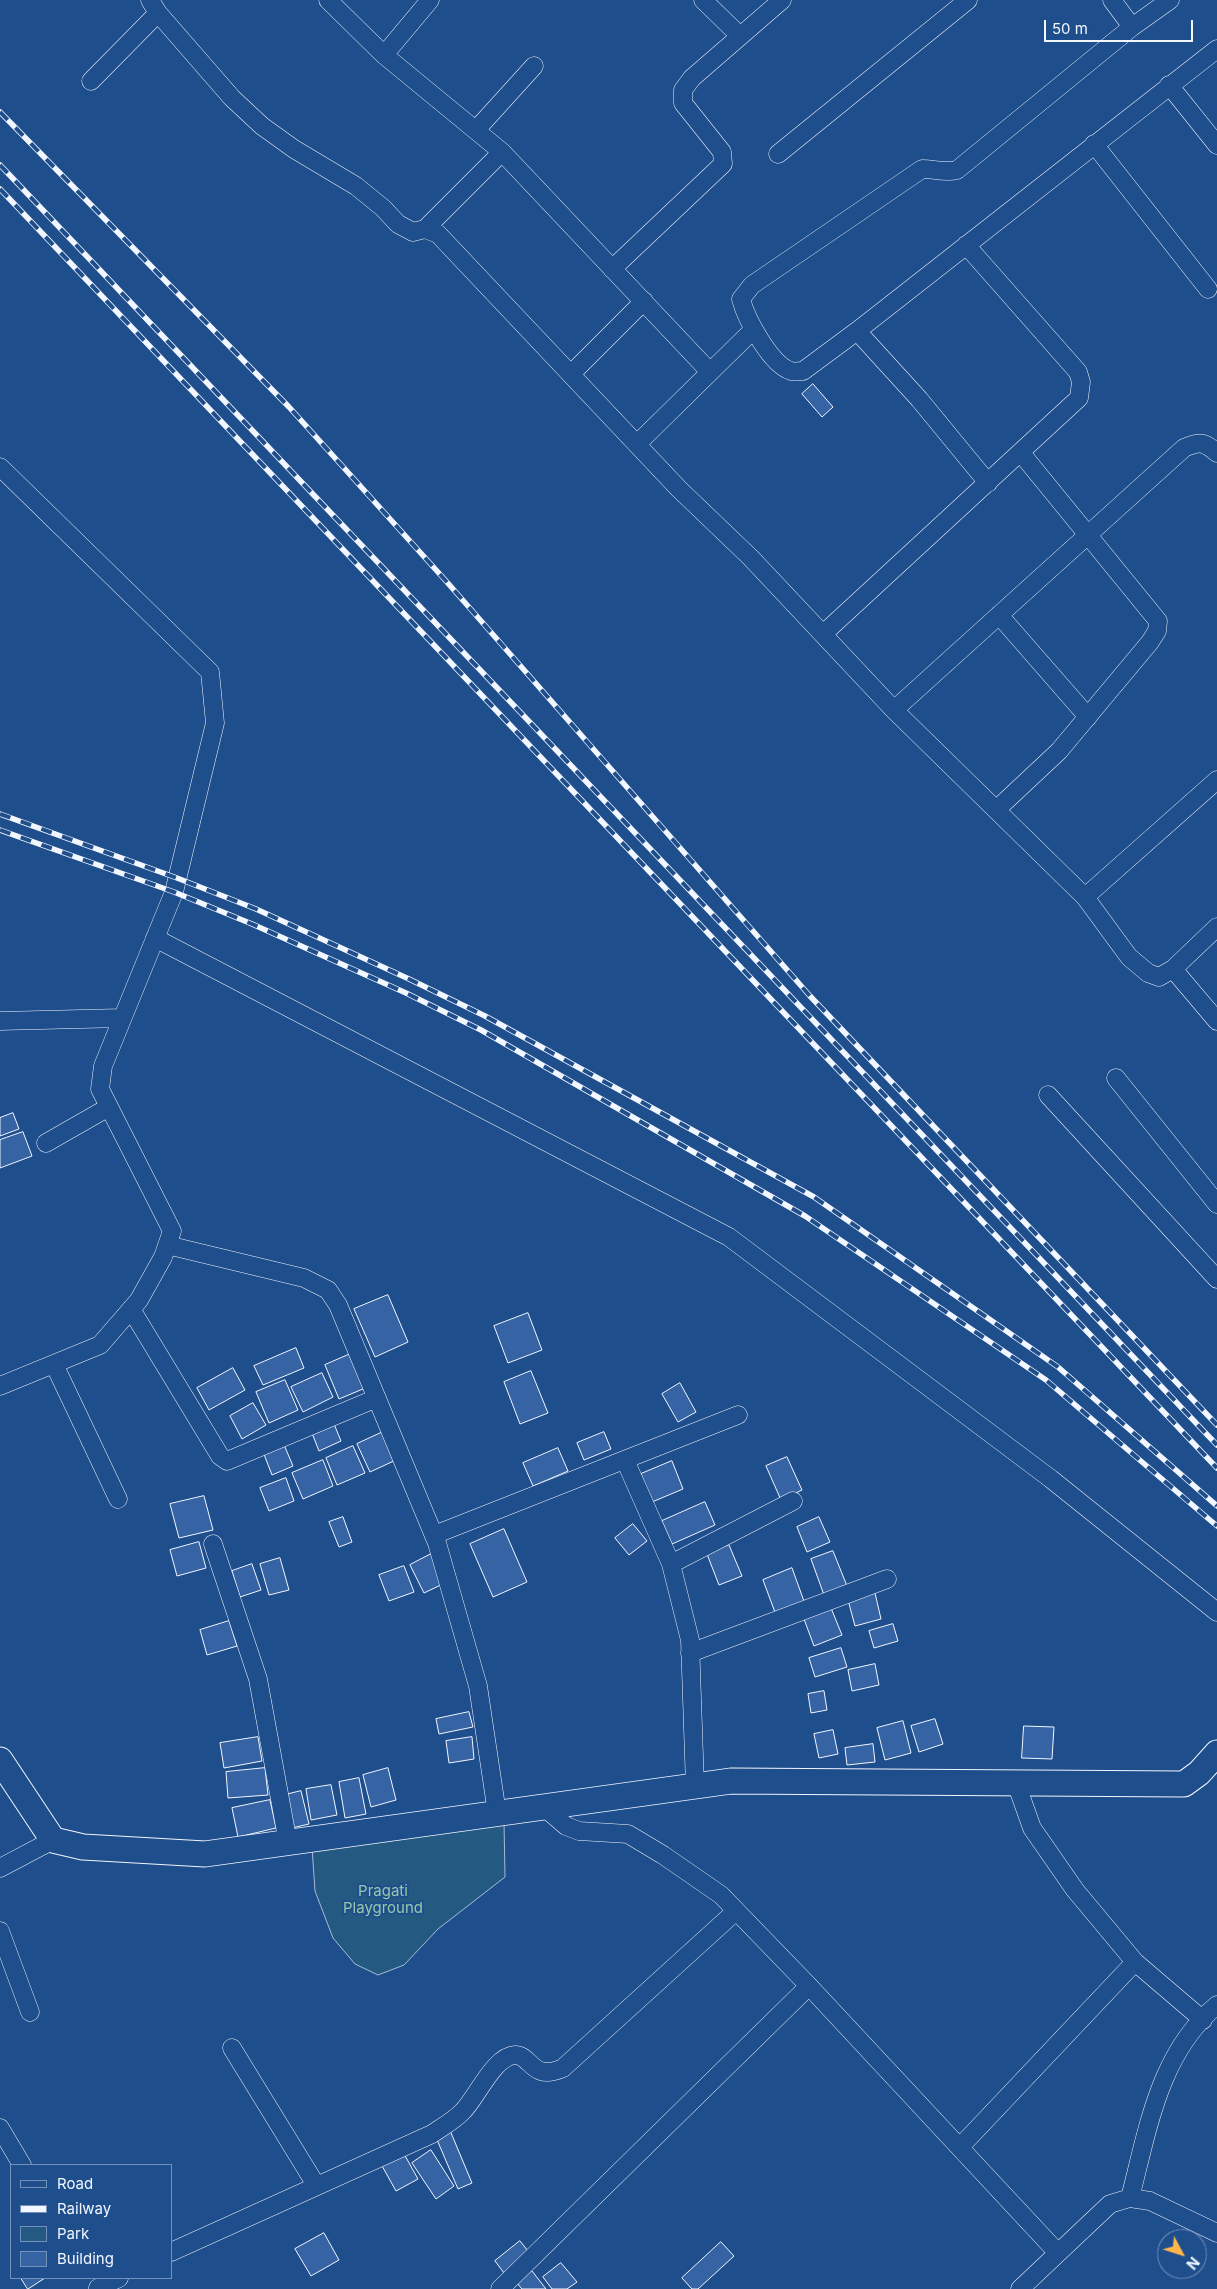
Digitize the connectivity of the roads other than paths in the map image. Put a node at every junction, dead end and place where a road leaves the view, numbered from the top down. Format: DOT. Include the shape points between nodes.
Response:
graph roads {
  1 [pos="328,0"];
  2 [pos="430,0"];
  3 [pos="703,0"];
  4 [pos="782,0"];
  5 [pos="968,0"];
  6 [pos="1112,0"];
  7 [pos="1170,0"];
  8 [pos="154,6"];
  9 [pos="1132,27"];
  10 [pos="739,35"];
  11 [pos="1217,49"];
  12 [pos="384,55"];
  13 [pos="534,66"];
  14 [pos="91,81"];
  15 [pos="1169,85"];
  16 [pos="476,130"];
  17 [pos="1094,144"];
  18 [pos="1217,145"];
  19 [pos="502,152"];
  20 [pos="778,154"];
  21 [pos="425,229"];
  22 [pos="966,245"];
  23 [pos="612,269"];
  24 [pos="1208,290"];
  25 [pos="644,302"];
  26 [pos="753,330"];
  27 [pos="857,332"];
  28 [pos="710,372"];
  29 [pos="570,374"];
  30 [pos="637,444"];
  31 [pos="1021,453"];
  32 [pos="1217,454"];
  33 [pos="0,467"];
  34 [pos="988,483"];
  35 [pos="1086,535"];
  36 [pos="999,615"];
  37 [pos="823,634"];
  38 [pos="894,710"];
  39 [pos="1088,718"];
  40 [pos="1217,780"];
  41 [pos="996,810"];
  42 [pos="1084,897"];
  43 [pos="1217,927"];
  44 [pos="155,938"];
  45 [pos="1173,969"];
  46 [pos="122,1018"];
  47 [pos="0,1021"];
  48 [pos="1217,1021"];
  49 [pos="1116,1078"];
  50 [pos="1048,1095"];
  51 [pos="109,1107"];
  52 [pos="46,1143"];
  53 [pos="1217,1204"];
  54 [pos="167,1244"];
  55 [pos="1217,1279"];
  56 [pos="131,1309"];
  57 [pos="54,1364"];
  58 [pos="0,1386"];
  59 [pos="377,1398"];
  60 [pos="738,1415"];
  61 [pos="625,1460"];
  62 [pos="118,1499"];
  63 [pos="793,1501"];
  64 [pos="434,1535"];
  65 [pos="213,1544"];
  66 [pos="671,1564"];
  67 [pos="887,1579"];
  68 [pos="1217,1612"];
  69 [pos="690,1653"];
  70 [pos="1217,1753"];
  71 [pos="0,1760"];
  72 [pos="1016,1783"];
  73 [pos="695,1786"];
  74 [pos="544,1807"];
  75 [pos="497,1813"];
  76 [pos="53,1840"];
  77 [pos="288,1843"];
  78 [pos="0,1868"];
  79 [pos="736,1911"];
  80 [pos="0,1931"];
  81 [pos="1135,1962"];
  82 [pos="809,1986"];
  83 [pos="1217,2005"];
  84 [pos="30,2012"];
  85 [pos="1203,2020"];
  86 [pos="232,2048"];
  87 [pos="1,2134"];
  88 [pos="960,2147"];
  89 [pos="21,2164"];
  90 [pos="316,2185"];
  91 [pos="1130,2198"];
  92 [pos="1217,2233"];
  93 [pos="172,2252"];
  94 [pos="1057,2252"];
  95 [pos="116,2279"];
  96 [pos="96,2285"];
  97 [pos="500,2289"];
  98 [pos="1020,2289"];
  1 -- 12 [label="street"];
  2 -- 12 [label="street"];
  3 -- 10 [label="street"];
  4 -- 10 [label="street"];
  5 -- 20 [label="street"];
  6 -- 9 [label="street"];
  7 -- 9 [label="street"];
  8 -- 14 [label="street"];
  8 -- 21 [label="street" via="232,98 262,126 356,186 398,224 413,232"];
  9 -- 26 [label="street" via="957,170 947,173 935,169 922,170 752,285 740,299"];
  10 -- 23 [label="street" via="683,90 683,103 722,152 723,164"];
  11 -- 15 [label="street"];
  12 -- 16 [label="street"];
  13 -- 16 [label="street"];
  15 -- 17 [label="street"];
  15 -- 18 [label="street"];
  16 -- 19 [label="street"];
  17 -- 22 [label="street"];
  17 -- 24 [label="street"];
  19 -- 21 [label="street"];
  19 -- 23 [label="street"];
  21 -- 29 [label="street" via="438,234"];
  22 -- 27 [label="street"];
  22 -- 31 [label="street" via="1073,366 1081,382 1078,398"];
  23 -- 25 [label="street"];
  25 -- 28 [label="street"];
  25 -- 29 [label="street"];
  26 -- 27 [label="street" via="780,365 792,372 803,371"];
  26 -- 28 [label="street"];
  27 -- 34 [label="street" via="919,399"];
  28 -- 30 [label="street"];
  29 -- 30 [label="street"];
  30 -- 37 [label="street"];
  31 -- 34 [label="street"];
  31 -- 35 [label="street"];
  32 -- 35 [label="street" via="1207,444 1198,442 1184,448"];
  33 -- 44 [label="street" via="210,672 215,723 174,892"];
  34 -- 37 [label="street"];
  35 -- 36 [label="street"];
  35 -- 39 [label="street" via="1158,621 1157,632 1150,642"];
  36 -- 38 [label="street"];
  36 -- 39 [label="street"];
  37 -- 38 [label="street"];
  38 -- 41 [label="street"];
  39 -- 41 [label="street" via="1059,751"];
  40 -- 42 [label="street"];
  41 -- 42 [label="street"];
  42 -- 45 [label="street" via="1129,957 1148,973 1159,977"];
  43 -- 45 [label="street"];
  44 -- 46 [label="street"];
  44 -- 68 [label="street" via="730,1237 1043,1474"];
  45 -- 48 [label="street"];
  46 -- 47 [label="street"];
  46 -- 51 [label="street" via="102,1066 100,1089"];
  49 -- 53 [label="street"];
  50 -- 55 [label="street"];
  51 -- 52 [label="street"];
  51 -- 54 [label="street" via="172,1231"];
  54 -- 56 [label="street"];
  54 -- 59 [label="street" via="304,1278 328,1290 338,1304"];
  56 -- 57 [label="street" via="100,1345"];
  56 -- 59 [label="street" via="220,1456 227,1460"];
  57 -- 58 [label="street"];
  57 -- 62 [label="street"];
  59 -- 64 [label="street"];
  60 -- 61 [label="street"];
  61 -- 64 [label="street"];
  61 -- 66 [label="street"];
  63 -- 66 [label="street"];
  64 -- 75 [label="street" via="478,1686"];
  65 -- 77 [label="street" via="258,1680"];
  66 -- 69 [label="street" via="690,1640"];
  67 -- 69 [label="street"];
  69 -- 73 [label="street"];
  70 -- 72 [label="street" via="1184,1784"];
  71 -- 76 [label="street"];
  72 -- 73 [label="street" via="731,1781"];
  72 -- 81 [label="street" via="1032,1828 1075,1890"];
  73 -- 74 [label="street"];
  74 -- 75 [label="street"];
  74 -- 79 [label="street" via="566,1826 579,1831 628,1834 721,1895"];
  75 -- 77 [label="street"];
  76 -- 77 [label="street" via="82,1847 205,1854"];
  76 -- 78 [label="street"];
  79 -- 82 [label="street"];
  79 -- 90 [label="street" via="563,2068 544,2073 514,2055 500,2061 463,2111 432,2134"];
  80 -- 84 [label="street"];
  81 -- 85 [label="street"];
  81 -- 88 [label="street"];
  82 -- 88 [label="street"];
  82 -- 97 [label="street"];
  83 -- 85 [label="street"];
  85 -- 91 [label="street" via="1177,2050 1158,2093"];
  86 -- 90 [label="street"];
  87 -- 89 [label="street"];
  88 -- 94 [label="street"];
  90 -- 93 [label="street"];
  91 -- 92 [label="street" via="1150,2201"];
  91 -- 94 [label="street" via="1110,2204"];
  94 -- 98 [label="street"];
  95 -- 96 [label="street"];
}
